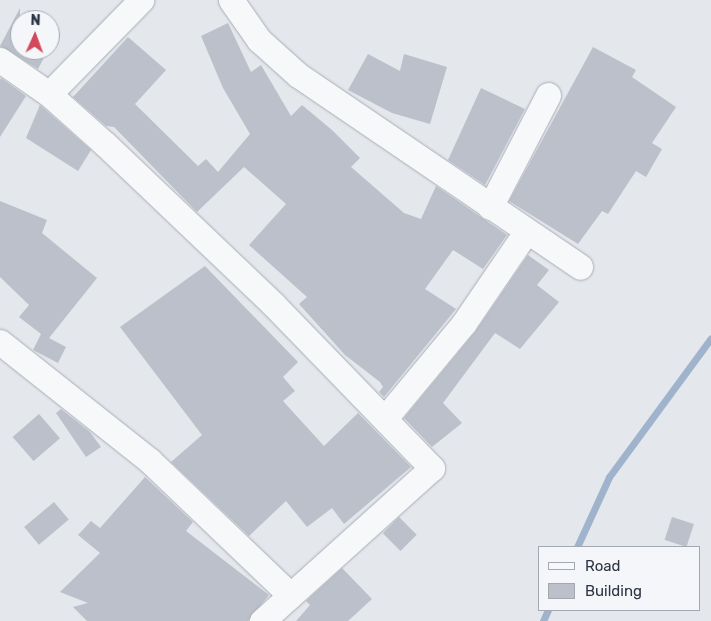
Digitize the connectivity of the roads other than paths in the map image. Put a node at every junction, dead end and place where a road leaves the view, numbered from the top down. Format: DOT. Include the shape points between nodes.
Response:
graph roads {
  1 [pos="141,0"];
  2 [pos="231,0"];
  3 [pos="0,60"];
  4 [pos="50,94"];
  5 [pos="548,95"];
  6 [pos="490,207"];
  7 [pos="526,232"];
  8 [pos="580,268"];
  9 [pos="0,342"];
  10 [pos="386,417"];
  11 [pos="290,595"];
  12 [pos="262,621"];
  1 -- 4 [label="street"];
  2 -- 6 [label="street" via="259,40 298,75"];
  3 -- 4 [label="street"];
  4 -- 10 [label="street" via="272,303"];
  5 -- 6 [label="street"];
  6 -- 7 [label="street"];
  7 -- 8 [label="street"];
  7 -- 10 [label="street" via="464,323"];
  9 -- 11 [label="street" via="150,461"];
  10 -- 11 [label="street" via="432,468"];
  11 -- 12 [label="street"];
}
